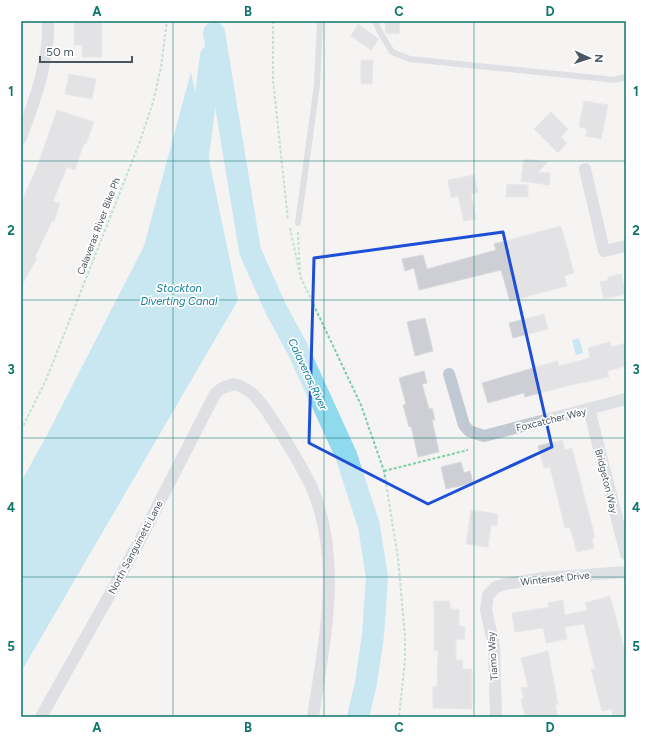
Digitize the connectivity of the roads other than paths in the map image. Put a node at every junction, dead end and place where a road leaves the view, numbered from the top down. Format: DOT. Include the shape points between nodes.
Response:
graph roads {
  1 [pos="48,21"];
  2 [pos="320,21"];
  3 [pos="375,21"];
  4 [pos="626,77"];
  5 [pos="21,138"];
  6 [pos="585,169"];
  7 [pos="298,223"];
  8 [pos="626,246"];
  9 [pos="449,374"];
  10 [pos="626,399"];
  11 [pos="589,409"];
  12 [pos="626,554"];
  13 [pos="626,572"];
  14 [pos="488,595"];
  15 [pos="40,717"];
  16 [pos="313,717"];
  17 [pos="496,717"];
  1 -- 5 [label="street" via="42,75"];
  2 -- 7 [label="lane" via="317,85"];
  3 -- 4 [label="lane" via="392,52 410,59 614,80"];
  6 -- 8 [label="street" via="604,252"];
  9 -- 11 [label="street, Foxcatcher Way" via="464,425 476,434 493,435"];
  10 -- 11 [label="street, Foxcatcher Way"];
  11 -- 12 [label="street, Bridgeton Way"];
  13 -- 14 [label="street, Winterset Drive" via="544,578 505,584"];
  14 -- 17 [label="street, Tiamo Way" via="486,610 494,646"];
  15 -- 16 [label="street, North Sanguinetti Lane" via="136,546 215,394 222,388 234,384 248,389 267,411 301,466 320,513 328,556 329,590"];
}
